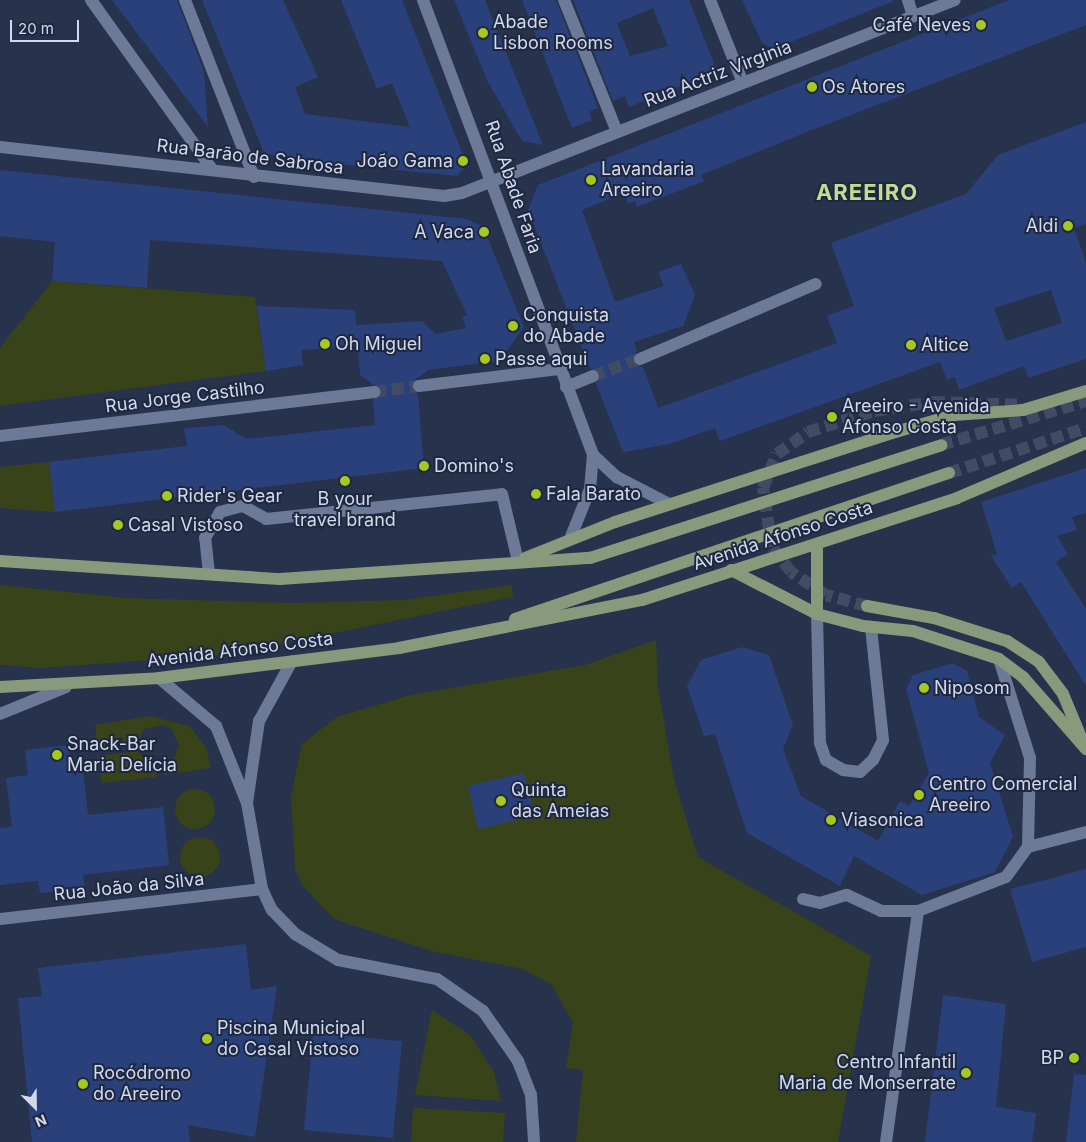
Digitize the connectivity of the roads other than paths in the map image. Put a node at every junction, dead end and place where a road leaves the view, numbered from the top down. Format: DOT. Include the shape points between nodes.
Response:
graph roads {
  1 [pos="91,0"];
  2 [pos="184,0"];
  3 [pos="423,0"];
  4 [pos="564,0"];
  5 [pos="710,0"];
  6 [pos="908,0"];
  7 [pos="954,0"];
  8 [pos="914,16"];
  9 [pos="743,83"];
  10 [pos="617,132"];
  11 [pos="0,147"];
  12 [pos="212,169"];
  13 [pos="254,177"];
  14 [pos="494,181"];
  15 [pos="816,284"];
  16 [pos="640,360"];
  17 [pos="559,370"];
  18 [pos="593,376"];
  19 [pos="420,386"];
  20 [pos="566,387"];
  21 [pos="1086,391"];
  22 [pos="374,392"];
  23 [pos="0,436"];
  24 [pos="1086,443"];
  25 [pos="941,445"];
  26 [pos="593,455"];
  27 [pos="949,472"];
  28 [pos="668,504"];
  29 [pos="570,539"];
  30 [pos="817,544"];
  31 [pos="0,561"];
  32 [pos="518,561"];
  33 [pos="731,570"];
  34 [pos="209,574"];
  35 [pos="867,606"];
  36 [pos="817,614"];
  37 [pos="871,627"];
  38 [pos="482,631"];
  39 [pos="998,659"];
  40 [pos="292,661"];
  41 [pos="159,678"];
  42 [pos="66,686"];
  43 [pos="0,687"];
  44 [pos="0,714"];
  45 [pos="1086,748"];
  46 [pos="248,803"];
  47 [pos="1086,832"];
  48 [pos="1028,847"];
  49 [pos="262,889"];
  50 [pos="803,899"];
  51 [pos="918,912"];
  52 [pos="0,919"];
  53 [pos="534,1142"];
  54 [pos="886,1142"];
  1 -- 12 [label="street"];
  2 -- 13 [label="street"];
  3 -- 14 [label="street, Rua Abade Faria"];
  4 -- 10 [label="street"];
  5 -- 9 [label="street"];
  6 -- 8 [label="street"];
  7 -- 8 [label="street, Rua Actriz Virginia"];
  8 -- 9 [label="street, Rua Actriz Virginia"];
  9 -- 10 [label="street, Rua Actriz Virginia"];
  10 -- 14 [label="street, Rua Actriz Virginia"];
  11 -- 12 [label="street, Rua Barão de Sabrosa"];
  12 -- 13 [label="street, Rua Barão de Sabrosa"];
  13 -- 14 [label="street, Rua Barão de Sabrosa" via="444,196"];
  14 -- 17 [label="street, Rua Abade Faria"];
  15 -- 16 [label="street"];
  17 -- 19 [label="street"];
  17 -- 20 [label="street, Rua Abade Faria"];
  18 -- 20 [label="street"];
  20 -- 26 [label="street, Rua Abade Faria"];
  21 -- 28 [label="main road" via="1023,410 941,419"];
  22 -- 23 [label="street, Rua Jorge Castilho"];
  24 -- 30 [label="main road, Avenida Afonso Costa" via="957,498"];
  25 -- 32 [label="main road" via="590,558"];
  26 -- 28 [label="street, Rua Abade Faria" via="617,477"];
  26 -- 29 [label="street, Rua Abade Faria" via="590,489"];
  27 -- 38 [label="main road, Avenida Afonso Costa" via="602,586"];
  28 -- 29 [label="main road"];
  29 -- 32 [label="main road"];
  30 -- 33 [label="main road, Avenida Afonso Costa"];
  30 -- 36 [label="main road"];
  31 -- 34 [label="main road"];
  32 -- 34 [label="main road" via="290,578"];
  32 -- 34 [label="street" via="502,494 266,519 243,506 220,512 205,538"];
  33 -- 36 [label="main road"];
  33 -- 38 [label="main road, Avenida Afonso Costa" via="642,600"];
  35 -- 45 [label="main road" via="934,618 1007,641 1039,662 1063,694"];
  36 -- 37 [label="main road"];
  36 -- 37 [label="street" via="820,743 826,760 843,770 860,772 873,760 882,740"];
  37 -- 39 [label="main road" via="912,631"];
  38 -- 40 [label="main road, Avenida Afonso Costa" via="399,648"];
  39 -- 45 [label="main road" via="1023,677"];
  39 -- 48 [label="street" via="1030,758"];
  40 -- 41 [label="main road, Avenida Afonso Costa"];
  40 -- 46 [label="street" via="259,721"];
  41 -- 42 [label="main road, Avenida Afonso Costa"];
  41 -- 46 [label="street" via="216,726"];
  42 -- 43 [label="main road, Avenida Afonso Costa"];
  42 -- 44 [label="street"];
  46 -- 49 [label="street"];
  47 -- 48 [label="street"];
  48 -- 51 [label="street" via="1006,878"];
  49 -- 52 [label="street, Rua João da Silva"];
  49 -- 53 [label="street" via="283,923 318,949 364,967 437,979 483,1011 518,1061 531,1095"];
  50 -- 51 [label="street" via="820,903 846,895 881,911"];
  51 -- 54 [label="street"];
}
